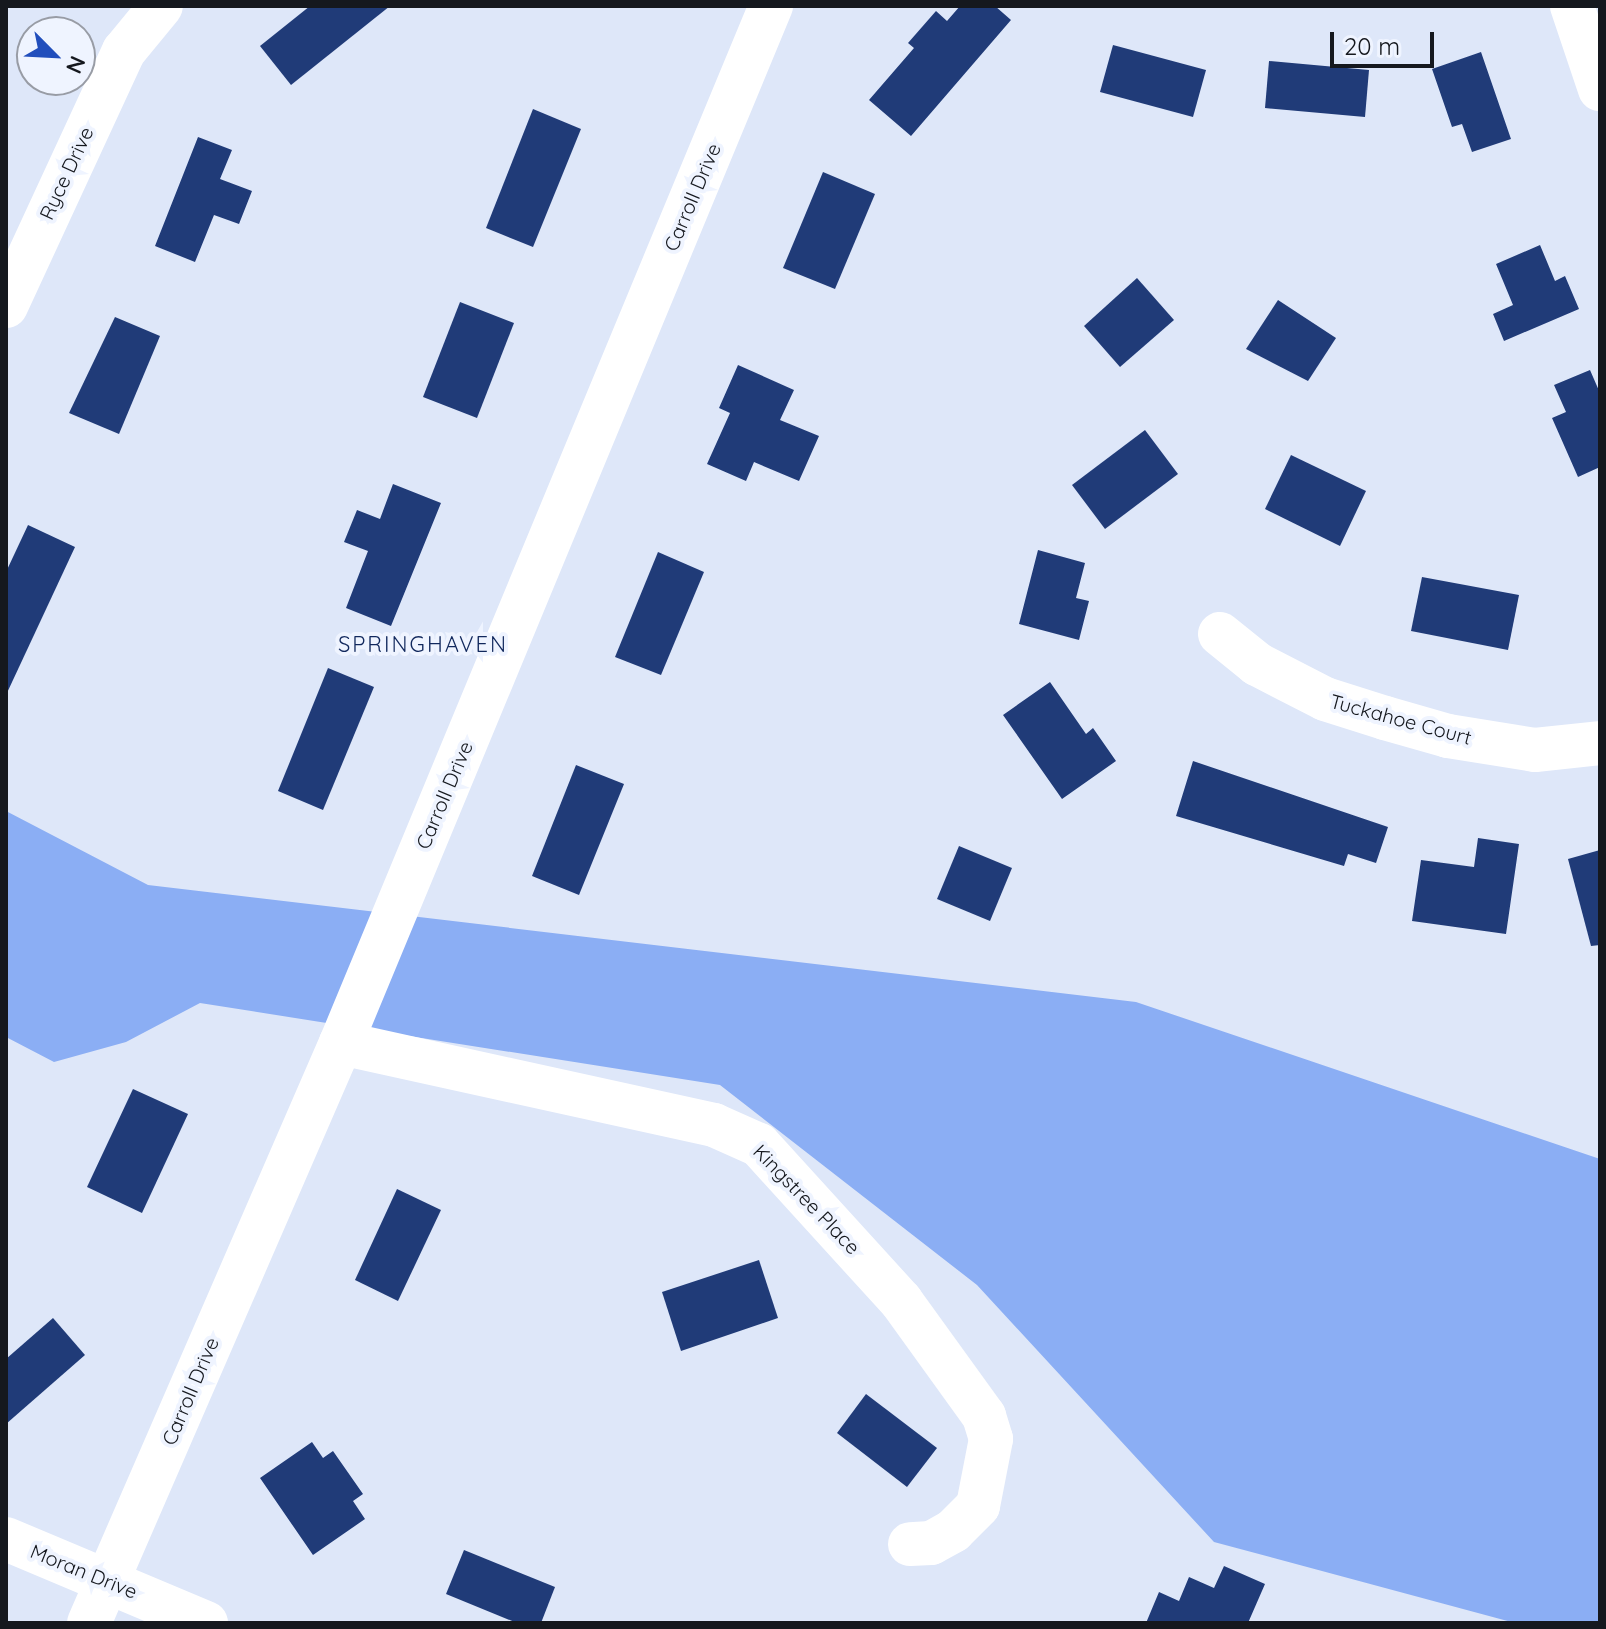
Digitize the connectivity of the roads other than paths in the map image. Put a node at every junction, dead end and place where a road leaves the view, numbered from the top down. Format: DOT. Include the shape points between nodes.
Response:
graph roads {
  1 [pos="161,6"];
  2 [pos="771,6"];
  3 [pos="1572,6"];
  4 [pos="1600,89"];
  5 [pos="6,306"];
  6 [pos="1220,634"];
  7 [pos="1600,743"];
  8 [pos="341,1043"];
  9 [pos="6,1539"];
  10 [pos="910,1544"];
  11 [pos="108,1580"];
  12 [pos="89,1623"];
  13 [pos="206,1623"];
  1 -- 5 [label="street, Ryce Drive" via="124,51"];
  2 -- 8 [label="street, Carroll Drive"];
  3 -- 4 [label="street"];
  6 -- 7 [label="street, Tuckahoe Court" via="1257,664 1325,699 1385,718 1448,736 1535,750"];
  8 -- 10 [label="street, Kingstree Place" via="714,1125 759,1145 901,1301 984,1416 991,1439 978,1506 953,1531 931,1543"];
  8 -- 11 [label="street, Carroll Drive"];
  9 -- 11 [label="street, Moran Drive"];
  11 -- 12 [label="street, Carroll Drive"];
  11 -- 13 [label="street, Moran Drive"];
}
